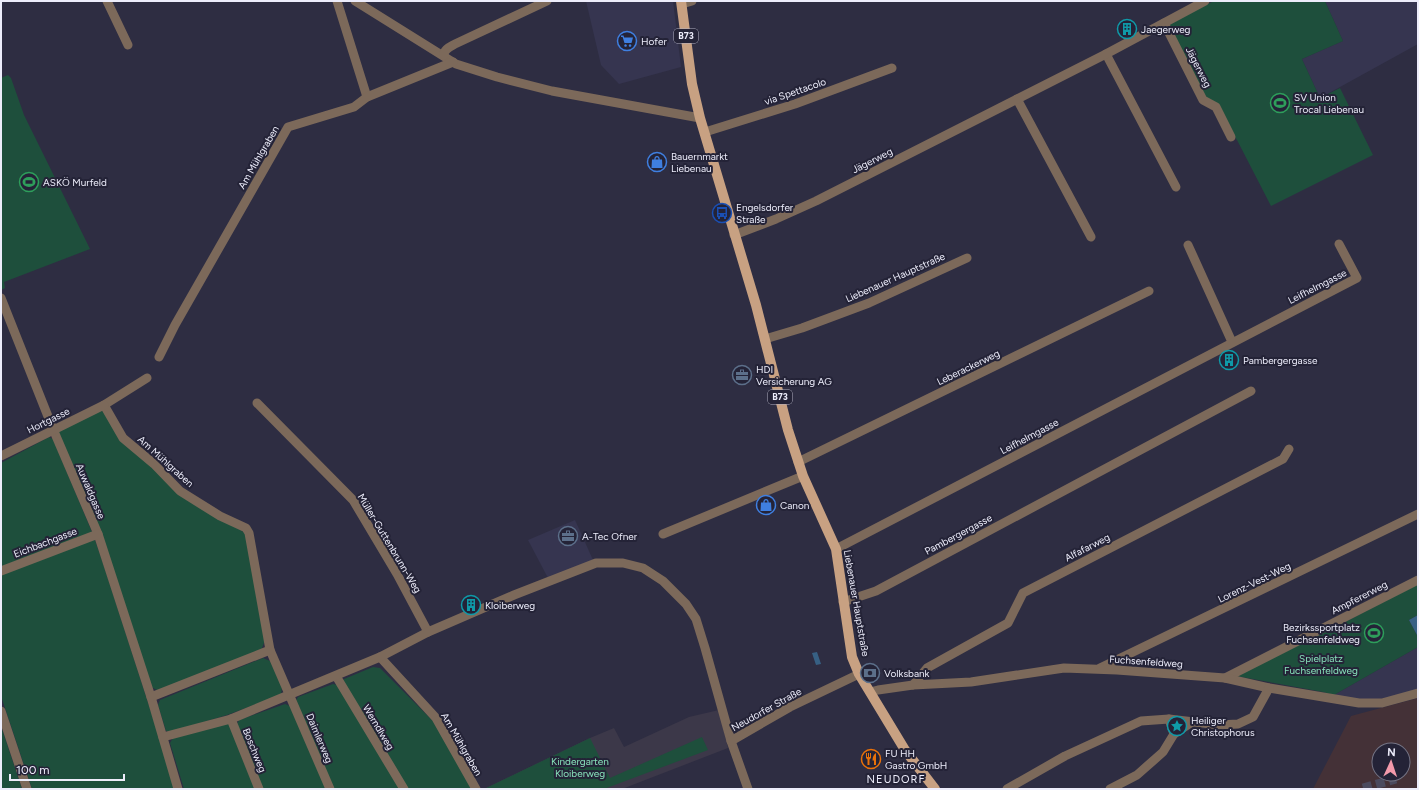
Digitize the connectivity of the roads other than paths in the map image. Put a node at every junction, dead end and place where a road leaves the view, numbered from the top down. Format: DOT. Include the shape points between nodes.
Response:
graph roads {
  1 [pos="107,1"];
  2 [pos="337,1"];
  3 [pos="355,1"];
  4 [pos="547,1"];
  5 [pos="692,1"];
  6 [pos="1205,1"];
  7 [pos="681,2"];
  8 [pos="1164,23"];
  9 [pos="128,45"];
  10 [pos="1106,54"];
  11 [pos="444,55"];
  12 [pos="453,62"];
  13 [pos="892,68"];
  14 [pos="367,97"];
  15 [pos="1017,99"];
  16 [pos="700,118"];
  17 [pos="705,132"];
  18 [pos="1231,137"];
  19 [pos="1176,187"];
  20 [pos="734,235"];
  21 [pos="1091,237"];
  22 [pos="1339,244"];
  23 [pos="1188,245"];
  24 [pos="967,258"];
  25 [pos="1149,291"];
  26 [pos="1,298"];
  27 [pos="765,339"];
  28 [pos="1232,342"];
  29 [pos="159,357"];
  30 [pos="147,378"];
  31 [pos="1251,391"];
  32 [pos="257,403"];
  33 [pos="104,405"];
  34 [pos="53,429"];
  35 [pos="1289,449"];
  36 [pos="1,456"];
  37 [pos="798,462"];
  38 [pos="803,476"];
  39 [pos="1418,514"];
  40 [pos="98,534"];
  41 [pos="663,534"];
  42 [pos="836,549"];
  43 [pos="1,571"];
  44 [pos="1418,580"];
  45 [pos="843,602"];
  46 [pos="428,632"];
  47 [pos="270,650"];
  48 [pos="380,658"];
  49 [pos="1099,669"];
  50 [pos="858,674"];
  51 [pos="336,676"];
  52 [pos="1225,678"];
  53 [pos="913,685"];
  54 [pos="1269,688"];
  55 [pos="870,692"];
  56 [pos="1418,693"];
  57 [pos="290,695"];
  58 [pos="151,697"];
  59 [pos="1,711"];
  60 [pos="231,719"];
  61 [pos="1169,719"];
  62 [pos="1192,722"];
  63 [pos="1174,734"];
  64 [pos="163,737"];
  65 [pos="731,741"];
  66 [pos="27,789"];
  67 [pos="178,789"];
  68 [pos="259,789"];
  69 [pos="330,789"];
  70 [pos="404,789"];
  71 [pos="476,789"];
  72 [pos="748,789"];
  73 [pos="936,789"];
  74 [pos="1007,789"];
  75 [pos="1110,789"];
  1 -- 9 [label="street"];
  2 -- 14 [label="street"];
  3 -- 11 [label="street"];
  4 -- 11 [label="street" via="455,44 446,49"];
  5 -- 7 [label="street, Liebenauer Hauptstraße"];
  6 -- 8 [label="street, Jägerweg"];
  7 -- 16 [label="main road, Liebenauer Hauptstraße / B73" via="692,84"];
  8 -- 10 [label="street, Jägerweg"];
  8 -- 18 [label="street, Jägerweg" via="1203,100 1216,107"];
  10 -- 15 [label="street, Jägerweg"];
  10 -- 19 [label="street"];
  11 -- 12 [label="street"];
  12 -- 14 [label="street, Am Mühlgraben"];
  12 -- 16 [label="street" via="497,77 552,91"];
  13 -- 17 [label="street, via Spettacolo" via="796,104"];
  14 -- 29 [label="street, Am Mühlgraben" via="354,107 288,127"];
  15 -- 20 [label="street, Jägerweg" via="816,201"];
  15 -- 21 [label="street"];
  16 -- 17 [label="main road, Liebenauer Hauptstraße / B73"];
  17 -- 20 [label="main road, Liebenauer Hauptstraße / B73"];
  20 -- 27 [label="main road, Liebenauer Hauptstraße / B73"];
  22 -- 28 [label="street, Leifhelmgasse" via="1357,278"];
  23 -- 28 [label="street"];
  24 -- 27 [label="street, Liebenauer Hauptstraße" via="869,303"];
  25 -- 37 [label="street, Leberackerweg"];
  26 -- 34 [label="street, Auwaldgasse"];
  27 -- 37 [label="main road, Liebenauer Hauptstraße / B73"];
  28 -- 42 [label="street, Leifhelmgasse"];
  30 -- 33 [label="street"];
  31 -- 45 [label="street, Pambergergasse" via="876,591"];
  32 -- 46 [label="street, Müller-Guttenbrunn-Weg" via="353,500"];
  33 -- 34 [label="street, Hortgasse"];
  33 -- 47 [label="street, Am Mühlgraben" via="124,438 180,491 220,516 246,528"];
  34 -- 36 [label="street, Hortgasse"];
  34 -- 40 [label="street, Auwaldgasse"];
  35 -- 53 [label="street, Alfafarweg" via="1283,459 1023,593 1008,623 927,668"];
  37 -- 38 [label="main road, Liebenauer Hauptstraße / B73"];
  38 -- 41 [label="street"];
  38 -- 42 [label="main road, Liebenauer Hauptstraße / B73"];
  39 -- 49 [label="street, Lorenz-Vest-Weg"];
  40 -- 43 [label="street, Eichbachgasse"];
  40 -- 58 [label="street, Auwaldgasse"];
  42 -- 45 [label="main road, Liebenauer Hauptstraße / B73"];
  44 -- 52 [label="street, Ampfererweg"];
  45 -- 50 [label="main road, Liebenauer Hauptstraße / B73" via="850,648"];
  46 -- 48 [label="street"];
  46 -- 65 [label="street" via="596,563 623,563 643,568 663,581 686,604 696,619"];
  47 -- 57 [label="street, Am Mühlgraben"];
  47 -- 58 [label="street"];
  48 -- 51 [label="street"];
  48 -- 71 [label="street, Am Mühlgraben" via="436,718"];
  49 -- 52 [label="street, Fuchsenfeldweg"];
  49 -- 53 [label="street, Fuchsenfeldweg" via="1064,668 971,682"];
  50 -- 55 [label="main road, Liebenauer Hauptstraße / B73"];
  50 -- 65 [label="street, Neudorfer Straße" via="790,707"];
  51 -- 57 [label="street"];
  51 -- 70 [label="street, Werndlweg"];
  52 -- 54 [label="street, Fuchsenfeldweg"];
  53 -- 55 [label="street, Fuchsenfeldweg"];
  54 -- 56 [label="street, Fuchsenfeldweg" via="1359,704 1382,703"];
  54 -- 62 [label="street" via="1253,717 1238,724"];
  55 -- 73 [label="main road, Liebenauer Hauptstraße / B73" via="905,750"];
  57 -- 60 [label="street"];
  57 -- 69 [label="street, Daimlerweg"];
  58 -- 64 [label="street, Auwaldgasse"];
  59 -- 66 [label="street"];
  60 -- 64 [label="street"];
  60 -- 68 [label="street, Boschweg"];
  61 -- 62 [label="street"];
  61 -- 63 [label="street"];
  61 -- 74 [label="street" via="1141,721 1065,756"];
  62 -- 63 [label="street"];
  63 -- 75 [label="street" via="1163,752 1137,775"];
  64 -- 67 [label="street, Auwaldgasse"];
  65 -- 72 [label="street, Neudorfer Straße"];
}
